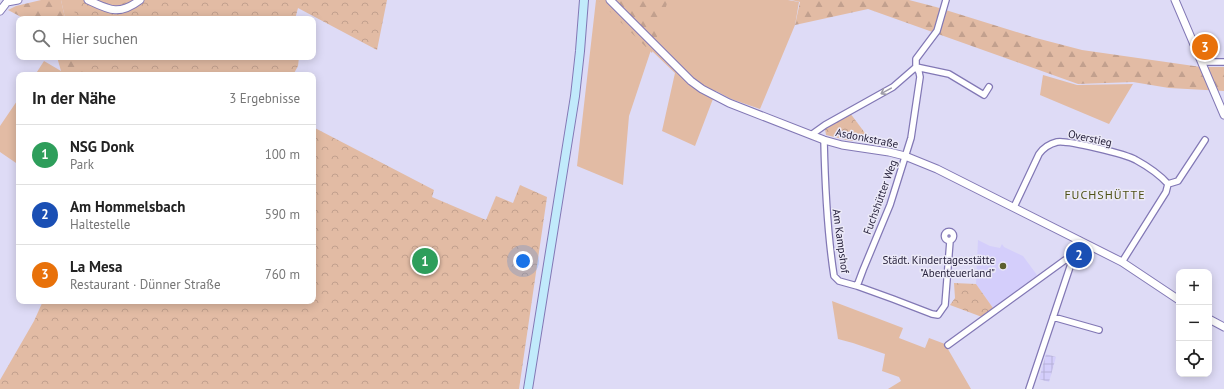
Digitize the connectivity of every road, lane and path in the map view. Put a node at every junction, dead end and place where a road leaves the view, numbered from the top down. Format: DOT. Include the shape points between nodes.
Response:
graph roads {
  1 [pos="18,0"];
  2 [pos="88,0"];
  3 [pos="140,0"];
  4 [pos="584,0"];
  5 [pos="610,0"];
  6 [pos="946,0"];
  7 [pos="7,1"];
  8 [pos="1177,1"];
  9 [pos="0,11"];
  10 [pos="1202,62"];
  11 [pos="1224,62"];
  12 [pos="916,67"];
  13 [pos="989,87"];
  14 [pos="1224,115"];
  15 [pos="811,135"];
  16 [pos="824,140"];
  17 [pos="1205,140"];
  18 [pos="905,156"];
  19 [pos="1168,184"];
  20 [pos="1014,207"];
  21 [pos="1079,240"];
  22 [pos="950,241"];
  23 [pos="1072,261"];
  24 [pos="1122,262"];
  25 [pos="857,286"];
  26 [pos="1176,298"];
  27 [pos="1053,317"];
  28 [pos="1212,321"];
  29 [pos="1224,327"];
  30 [pos="1099,330"];
  31 [pos="948,345"];
  32 [pos="528,389"];
  33 [pos="1029,389"];
  1 -- 7 [label="street"];
  2 -- 3 [label="street" via="111,10 129,8"];
  4 -- 32 [label="main road" via="575,96"];
  5 -- 15 [label="street, Asdonkstraße" via="702,89 729,103"];
  6 -- 12 [label="street" via="937,31 916,59"];
  7 -- 9 [label="street"];
  8 -- 10 [label="street"];
  10 -- 11 [label="street"];
  10 -- 14 [label="street"];
  12 -- 13 [label="street" via="949,74 984,95"];
  12 -- 15 [label="street, one-way" via="893,87"];
  12 -- 18 [label="street, Fuchshütter Weg" via="920,77 911,138"];
  15 -- 16 [label="street, Asdonkstraße"];
  16 -- 18 [label="street, Asdonkstraße"];
  16 -- 25 [label="street, Am Kampshof" via="825,187 834,276 839,281"];
  17 -- 19 [label="street" via="1178,181"];
  18 -- 20 [label="street, Asdonkstraße"];
  18 -- 25 [label="street, Fuchshütter Weg" via="890,205"];
  19 -- 20 [label="street, Overstieg" via="1161,176 1134,159 1100,149 1058,142 1044,147 1040,152"];
  19 -- 24 [label="street" via="1166,192"];
  20 -- 21 [label="street, Asdonkstraße"];
  21 -- 23 [label="street"];
  21 -- 24 [label="street, Asdonkstraße"];
  22 -- 25 [label="street, Am Kampshof" via="945,305 938,315"];
  23 -- 27 [label="street"];
  23 -- 31 [label="street" via="1065,260"];
  24 -- 26 [label="street, Asdonkstraße"];
  27 -- 30 [label="street"];
  27 -- 33 [label="street"];
  28 -- 29 [label="street"];
}
